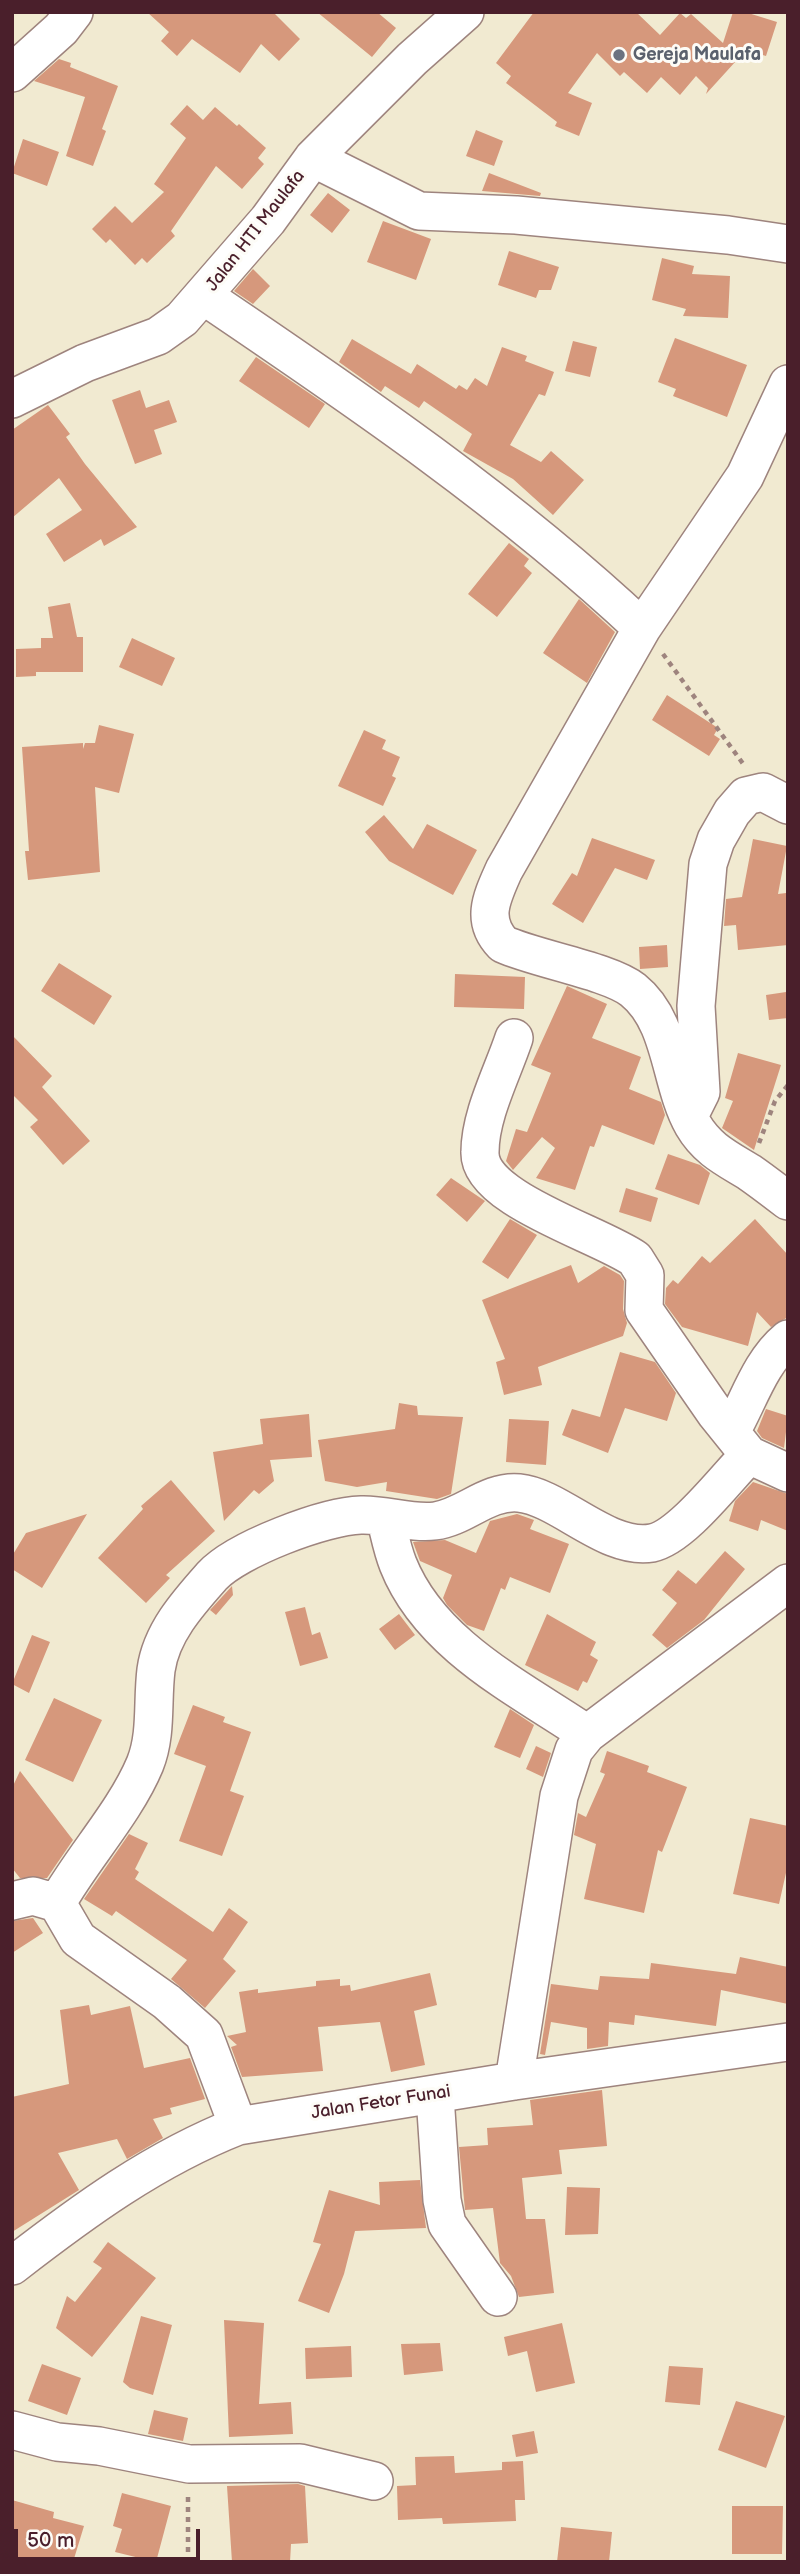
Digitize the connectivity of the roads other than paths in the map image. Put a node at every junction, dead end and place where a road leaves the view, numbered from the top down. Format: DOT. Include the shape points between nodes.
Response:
graph roads {
  1 [pos="74,12"];
  2 [pos="465,12"];
  3 [pos="12,73"];
  4 [pos="313,158"];
  5 [pos="788,244"];
  6 [pos="204,296"];
  7 [pos="788,384"];
  8 [pos="12,399"];
  9 [pos="642,628"];
  10 [pos="775,799"];
  11 [pos="513,1038"];
  12 [pos="689,1116"];
  13 [pos="788,1201"];
  14 [pos="788,1339"];
  15 [pos="740,1443"];
  16 [pos="788,1473"];
  17 [pos="385,1517"];
  18 [pos="788,1583"];
  19 [pos="587,1734"];
  20 [pos="12,1901"];
  21 [pos="57,1903"];
  22 [pos="788,2042"];
  23 [pos="514,2081"];
  24 [pos="435,2096"];
  25 [pos="238,2126"];
  26 [pos="12,2266"];
  27 [pos="498,2297"];
  28 [pos="12,2430"];
  29 [pos="374,2481"];
  1 -- 3 [label="street"];
  2 -- 4 [label="street, Jalan HTI Maulafa"];
  4 -- 5 [label="street" via="419,211 516,215"];
  4 -- 6 [label="street, Jalan HTI Maulafa"];
  6 -- 8 [label="street, Jalan HTI Maulafa" via="158,336 85,363"];
  6 -- 9 [label="street" via="424,450 558,554"];
  7 -- 9 [label="street" via="745,476"];
  9 -- 12 [label="street" via="504,870 488,915 493,934 503,944 606,976 632,989 660,1024"];
  10 -- 12 [label="street" via="746,796 716,840 708,864 696,1006 701,1092"];
  11 -- 15 [label="street" via="481,1135 479,1155 484,1173 511,1195 635,1259 645,1275 644,1310"];
  12 -- 13 [label="street" via="706,1144 723,1159"];
  14 -- 15 [label="street" via="764,1367"];
  15 -- 16 [label="street"];
  15 -- 17 [label="street" via="681,1525 650,1543 601,1532 519,1493 479,1500 438,1521"];
  17 -- 19 [label="street" via="398,1565 438,1626 465,1652"];
  17 -- 21 [label="street" via="328,1520 233,1557 185,1608 165,1639 156,1668 153,1738 144,1766"];
  18 -- 19 [label="street"];
  19 -- 23 [label="street" via="574,1750 558,1796"];
  20 -- 21 [label="street" via="33,1896"];
  21 -- 25 [label="street" via="78,1939 167,2002 204,2035"];
  22 -- 23 [label="street, Jalan Fetor Funai"];
  23 -- 24 [label="street, Jalan Fetor Funai"];
  24 -- 25 [label="street, Jalan Fetor Funai"];
  24 -- 27 [label="street" via="447,2224"];
  25 -- 26 [label="street, Jalan Fetor Funai" via="156,2164"];
  28 -- 29 [label="street" via="189,2465 300,2463"];
}
